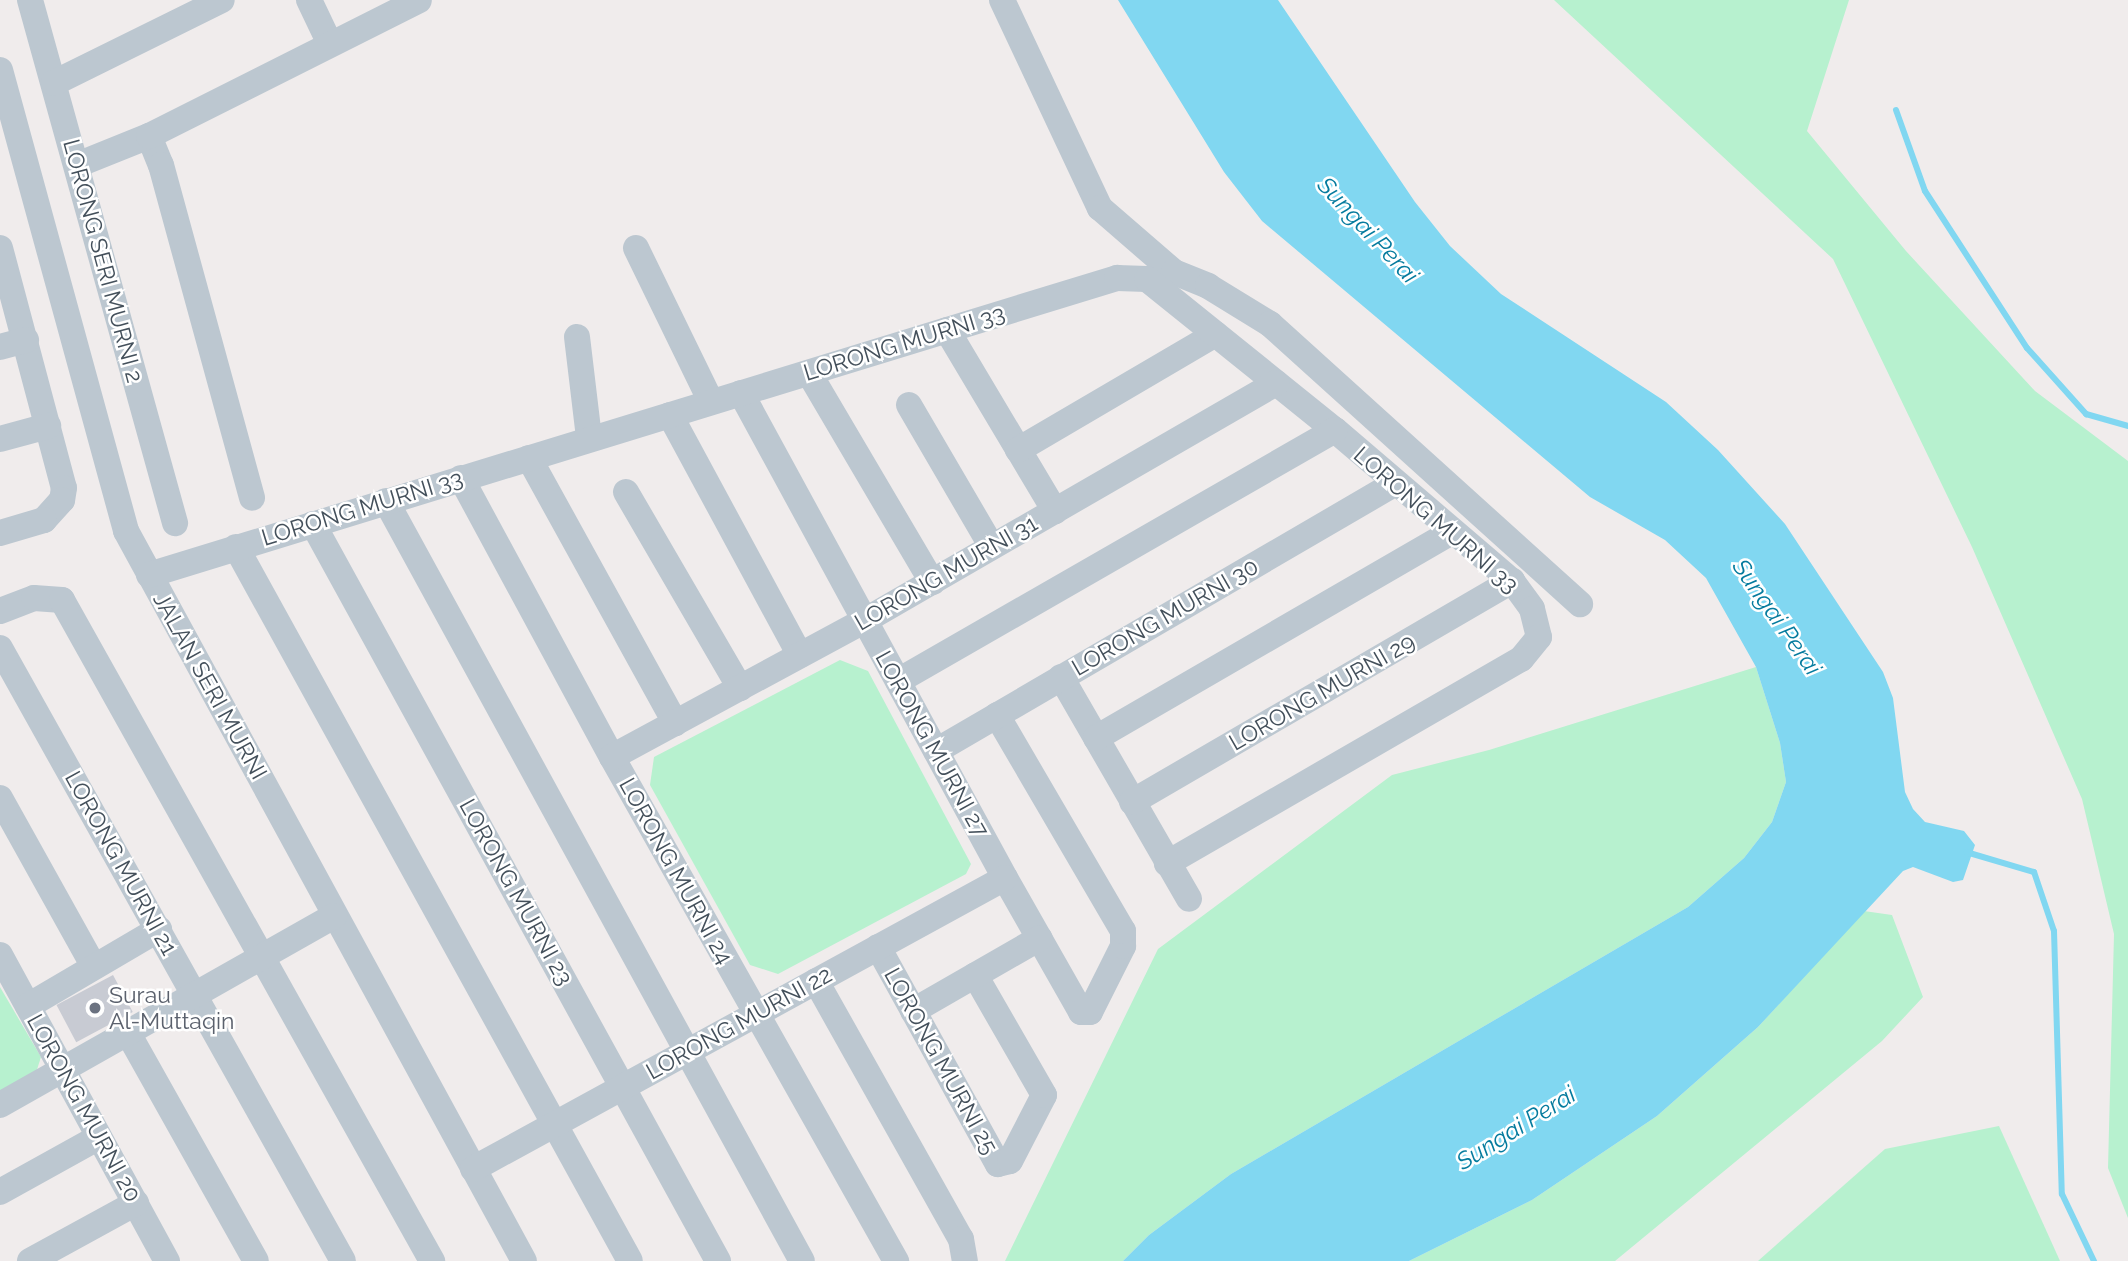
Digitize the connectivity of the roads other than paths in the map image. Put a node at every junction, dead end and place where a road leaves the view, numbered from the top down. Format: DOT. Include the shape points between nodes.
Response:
graph roads {
  1 [pos="30,0"];
  2 [pos="222,0"];
  3 [pos="309,0"];
  4 [pos="419,0"];
  5 [pos="1002,0"];
  6 [pos="330,44"];
  7 [pos="0,69"];
  8 [pos="54,83"];
  9 [pos="149,136"];
  10 [pos="12,154"];
  11 [pos="77,166"];
  12 [pos="636,248"];
  13 [pos="1,252"];
  14 [pos="947,330"];
  15 [pos="1216,334"];
  16 [pos="577,337"];
  17 [pos="26,340"];
  18 [pos="0,347"];
  19 [pos="809,373"];
  20 [pos="1276,383"];
  21 [pos="741,393"];
  22 [pos="711,402"];
  23 [pos="909,405"];
  24 [pos="670,415"];
  25 [pos="48,426"];
  26 [pos="1335,430"];
  27 [pos="589,438"];
  28 [pos="0,439"];
  29 [pos="1017,450"];
  30 [pos="529,458"];
  31 [pos="461,478"];
  32 [pos="1394,484"];
  33 [pos="626,492"];
  34 [pos="252,499"];
  35 [pos="386,501"];
  36 [pos="1055,511"];
  37 [pos="175,523"];
  38 [pos="313,524"];
  39 [pos="1452,532"];
  40 [pos="0,533"];
  41 [pos="236,547"];
  42 [pos="992,547"];
  43 [pos="149,575"];
  44 [pos="932,582"];
  45 [pos="1512,582"];
  46 [pos="1580,604"];
  47 [pos="0,611"];
  48 [pos="864,621"];
  49 [pos="0,648"];
  50 [pos="800,655"];
  51 [pos="1061,677"];
  52 [pos="898,681"];
  53 [pos="740,688"];
  54 [pos="997,715"];
  55 [pos="675,723"];
  56 [pos="1096,738"];
  57 [pos="936,751"];
  58 [pos="611,757"];
  59 [pos="0,798"];
  60 [pos="1132,802"];
  61 [pos="1167,863"];
  62 [pos="1005,878"];
  63 [pos="1189,899"];
  64 [pos="334,916"];
  65 [pos="159,929"];
  66 [pos="1040,938"];
  67 [pos="878,947"];
  68 [pos="0,955"];
  69 [pos="261,959"];
  70 [pos="94,967"];
  71 [pos="975,975"];
  72 [pos="816,981"];
  73 [pos="196,995"];
  74 [pos="28,1006"];
  75 [pos="913,1011"];
  76 [pos="756,1014"];
  77 [pos="128,1033"];
  78 [pos="686,1052"];
  79 [pos="63,1070"];
  80 [pos="623,1087"];
  81 [pos="0,1105"];
  82 [pos="555,1124"];
  83 [pos="99,1137"];
  84 [pos="473,1169"];
  85 [pos="0,1192"];
  86 [pos="135,1203"];
  87 [pos="30,1261"];
  88 [pos="167,1261"];
  89 [pos="256,1261"];
  90 [pos="344,1261"];
  91 [pos="432,1261"];
  92 [pos="524,1261"];
  93 [pos="630,1261"];
  94 [pos="718,1261"];
  95 [pos="802,1261"];
  96 [pos="896,1261"];
  97 [pos="965,1261"];
  1 -- 8 [label="street, LORONG SERI MURNI 2"];
  2 -- 8 [label="street"];
  3 -- 6 [label="street"];
  4 -- 6 [label="street"];
  5 -- 46 [label="street" via="1100,208 1174,272 1208,286 1270,324"];
  6 -- 9 [label="street"];
  7 -- 10 [label="street, JALAN SERI MURNI"];
  8 -- 11 [label="street, LORONG SERI MURNI 2"];
  9 -- 11 [label="street"];
  9 -- 34 [label="street" via="161,165"];
  10 -- 43 [label="street, JALAN SERI MURNI" via="126,531"];
  11 -- 37 [label="street, LORONG SERI MURNI 2"];
  12 -- 22 [label="street"];
  13 -- 17 [label="street"];
  14 -- 15 [label="street, LORONG MURNI 33" via="1133,276 1147,279"];
  14 -- 19 [label="street, LORONG MURNI 33"];
  14 -- 29 [label="street"];
  15 -- 20 [label="street, LORONG MURNI 33"];
  15 -- 29 [label="street"];
  16 -- 27 [label="street"];
  17 -- 18 [label="street"];
  17 -- 25 [label="street"];
  19 -- 21 [label="street, LORONG MURNI 33"];
  19 -- 44 [label="street"];
  20 -- 26 [label="street, LORONG MURNI 33"];
  20 -- 36 [label="street, LORONG MURNI 31"];
  21 -- 22 [label="street, LORONG MURNI 33"];
  21 -- 48 [label="street, LORONG MURNI 27"];
  22 -- 24 [label="street, LORONG MURNI 33"];
  23 -- 42 [label="street"];
  24 -- 27 [label="street, LORONG MURNI 33"];
  24 -- 50 [label="street"];
  25 -- 28 [label="street"];
  25 -- 40 [label="street" via="64,488 62,500 44,520"];
  26 -- 32 [label="street, LORONG MURNI 33"];
  26 -- 52 [label="street"];
  27 -- 30 [label="street, LORONG MURNI 33"];
  29 -- 36 [label="street"];
  30 -- 31 [label="street, LORONG MURNI 33"];
  30 -- 55 [label="street"];
  31 -- 35 [label="street, LORONG MURNI 33"];
  31 -- 58 [label="street, LORONG MURNI 24"];
  32 -- 39 [label="street, LORONG MURNI 33"];
  32 -- 51 [label="street, LORONG MURNI 30"];
  33 -- 53 [label="street"];
  35 -- 38 [label="street, LORONG MURNI 33"];
  35 -- 78 [label="street"];
  36 -- 42 [label="street, LORONG MURNI 31"];
  38 -- 41 [label="street, LORONG MURNI 33"];
  38 -- 80 [label="street, LORONG MURNI 23"];
  39 -- 45 [label="street, LORONG MURNI 33"];
  39 -- 56 [label="street"];
  41 -- 43 [label="street, LORONG MURNI 33"];
  41 -- 82 [label="street"];
  42 -- 44 [label="street, LORONG MURNI 31"];
  43 -- 64 [label="street, JALAN SERI MURNI"];
  44 -- 48 [label="street, LORONG MURNI 31"];
  45 -- 60 [label="street, LORONG MURNI 29"];
  45 -- 61 [label="street, LORONG MURNI 33" via="1532,609 1539,637 1521,659"];
  47 -- 69 [label="street" via="34,598 62,600"];
  48 -- 50 [label="street, LORONG MURNI 31"];
  48 -- 52 [label="street, LORONG MURNI 27"];
  49 -- 65 [label="street, LORONG MURNI 21"];
  50 -- 53 [label="street, LORONG MURNI 31"];
  51 -- 54 [label="street, LORONG MURNI 30"];
  51 -- 56 [label="street"];
  52 -- 57 [label="street, LORONG MURNI 27"];
  53 -- 55 [label="street, LORONG MURNI 31"];
  54 -- 57 [label="street, LORONG MURNI 30"];
  54 -- 66 [label="street, LORONG MURNI 27" via="1123,931 1123,946 1090,1012 1081,1012"];
  55 -- 58 [label="street, LORONG MURNI 31"];
  56 -- 60 [label="street"];
  57 -- 62 [label="street, LORONG MURNI 27"];
  58 -- 76 [label="street, LORONG MURNI 24"];
  59 -- 70 [label="street"];
  60 -- 61 [label="street"];
  61 -- 63 [label="street"];
  62 -- 66 [label="street, LORONG MURNI 27"];
  62 -- 67 [label="street, LORONG MURNI 22"];
  64 -- 69 [label="street"];
  64 -- 84 [label="street, JALAN SERI MURNI"];
  65 -- 70 [label="street"];
  65 -- 73 [label="street, LORONG MURNI 21"];
  66 -- 71 [label="street"];
  67 -- 72 [label="street, LORONG MURNI 22"];
  67 -- 75 [label="street, LORONG MURNI 25"];
  68 -- 74 [label="street, LORONG MURNI 20"];
  69 -- 73 [label="street"];
  69 -- 91 [label="street"];
  70 -- 74 [label="street"];
  71 -- 75 [label="street"];
  71 -- 75 [label="street, LORONG MURNI 25" via="1044,1095 1010,1161 998,1164"];
  72 -- 76 [label="street, LORONG MURNI 22"];
  72 -- 97 [label="street" via="961,1239"];
  73 -- 77 [label="street"];
  73 -- 90 [label="street, LORONG MURNI 21"];
  74 -- 79 [label="street, LORONG MURNI 20"];
  76 -- 78 [label="street, LORONG MURNI 22"];
  76 -- 96 [label="street, LORONG MURNI 24"];
  77 -- 79 [label="street"];
  77 -- 89 [label="street"];
  78 -- 80 [label="street, LORONG MURNI 22"];
  78 -- 95 [label="street"];
  79 -- 81 [label="street"];
  79 -- 83 [label="street, LORONG MURNI 20"];
  80 -- 82 [label="street, LORONG MURNI 22"];
  80 -- 94 [label="street, LORONG MURNI 23"];
  82 -- 84 [label="street, LORONG MURNI 22"];
  82 -- 93 [label="street"];
  83 -- 85 [label="street"];
  83 -- 86 [label="street, LORONG MURNI 20"];
  84 -- 92 [label="street, JALAN SERI MURNI"];
  86 -- 87 [label="street"];
  86 -- 88 [label="street, LORONG MURNI 20"];
}
